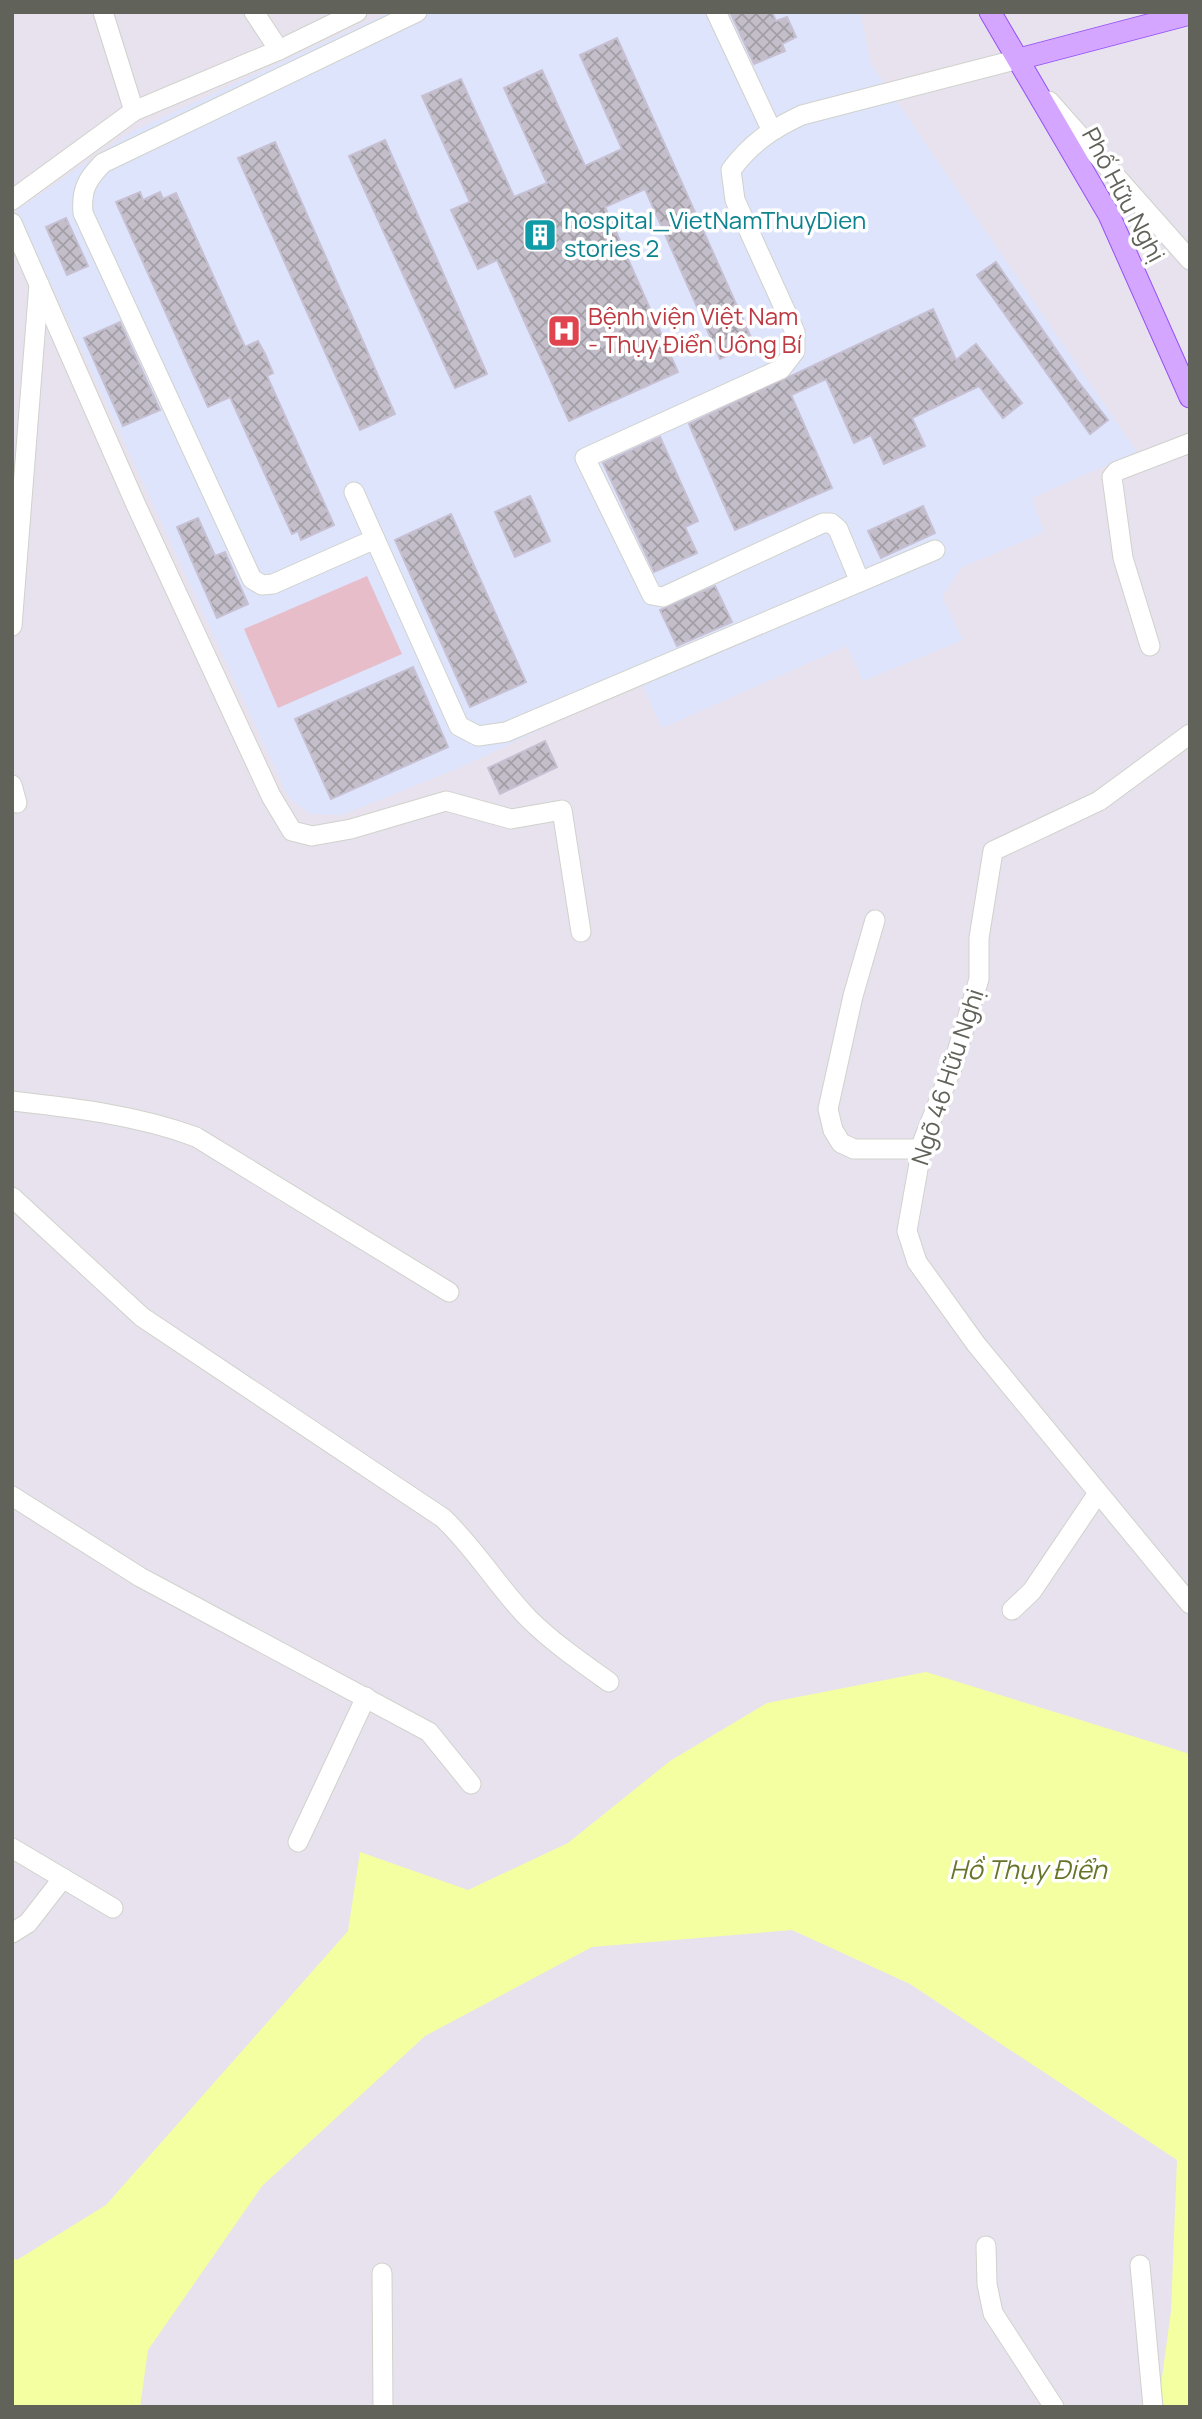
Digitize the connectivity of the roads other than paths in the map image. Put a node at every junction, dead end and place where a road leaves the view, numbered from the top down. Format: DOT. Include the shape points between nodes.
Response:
graph roads {
  1 [pos="103,12"];
  2 [pos="254,12"];
  3 [pos="357,12"];
  4 [pos="417,12"];
  5 [pos="716,12"];
  6 [pos="990,12"];
  7 [pos="1183,14"];
  8 [pos="279,50"];
  9 [pos="1024,68"];
  10 [pos="134,111"];
  11 [pos="771,130"];
  12 [pos="12,200"];
  13 [pos="12,223"];
  14 [pos="1190,260"];
  15 [pos="39,283"];
  16 [pos="1190,397"];
  17 [pos="1190,443"];
  18 [pos="354,492"];
  19 [pos="374,539"];
  20 [pos="936,550"];
  21 [pos="860,582"];
  22 [pos="12,626"];
  23 [pos="1150,646"];
  24 [pos="1190,734"];
  25 [pos="875,920"];
  26 [pos="581,932"];
  27 [pos="12,1101"];
  28 [pos="921,1149"];
  29 [pos="12,1197"];
  30 [pos="449,1292"];
  31 [pos="1098,1493"];
  32 [pos="12,1496"];
  33 [pos="1190,1604"];
  34 [pos="1012,1610"];
  35 [pos="608,1682"];
  36 [pos="366,1696"];
  37 [pos="471,1784"];
  38 [pos="298,1842"];
  39 [pos="12,1848"];
  40 [pos="63,1878"];
  41 [pos="113,1908"];
  42 [pos="12,1933"];
  43 [pos="986,2246"];
  44 [pos="1140,2265"];
  45 [pos="382,2273"];
  46 [pos="383,2407"];
  47 [pos="1054,2407"];
  48 [pos="1153,2407"];
  1 -- 10 [label="street"];
  2 -- 8 [label="street"];
  3 -- 8 [label="street"];
  4 -- 19 [label="street" via="103,163 81,194 83,213 252,579 262,585 273,584"];
  5 -- 11 [label="street"];
  6 -- 9 [label="main road, Phố Hữu Nghị"];
  7 -- 9 [label="main road"];
  8 -- 10 [label="street"];
  9 -- 11 [label="street" via="802,115"];
  9 -- 14 [label="street"];
  9 -- 16 [label="main road, Phố Hữu Nghị" via="1109,215"];
  10 -- 12 [label="street"];
  11 -- 21 [label="street" via="745,151 731,170 735,200 795,332 795,351 781,369 584,458 652,595 663,597 823,523 838,529"];
  13 -- 15 [label="street"];
  15 -- 22 [label="street"];
  15 -- 26 [label="street" via="154,543 271,796 292,831 312,836 351,830 446,801 510,818 562,810"];
  17 -- 23 [label="street" via="1117,471 1112,477 1123,558"];
  18 -- 19 [label="street"];
  19 -- 21 [label="street" via="459,726 478,736 506,732"];
  20 -- 21 [label="street"];
  24 -- 28 [label="street, Ngõ 46 Hữu Nghị" via="1098,801 993,851 979,938 979,979"];
  25 -- 28 [label="street" via="828,1108 833,1130 847,1146"];
  27 -- 30 [label="street" via="76,1108 167,1126 196,1137"];
  28 -- 31 [label="street, Ngõ 46 Hữu Nghị" via="907,1231 917,1262 976,1344"];
  29 -- 35 [label="street" via="142,1317 443,1518 527,1616"];
  31 -- 33 [label="street, Ngõ 46 Hữu Nghị"];
  31 -- 34 [label="street" via="1032,1591"];
  32 -- 36 [label="street" via="140,1577"];
  36 -- 37 [label="street" via="429,1732"];
  36 -- 38 [label="street"];
  39 -- 40 [label="street"];
  40 -- 41 [label="street"];
  40 -- 42 [label="street" via="28,1923"];
  43 -- 47 [label="street" via="993,2313"];
  44 -- 48 [label="street"];
  45 -- 46 [label="street"];
}
